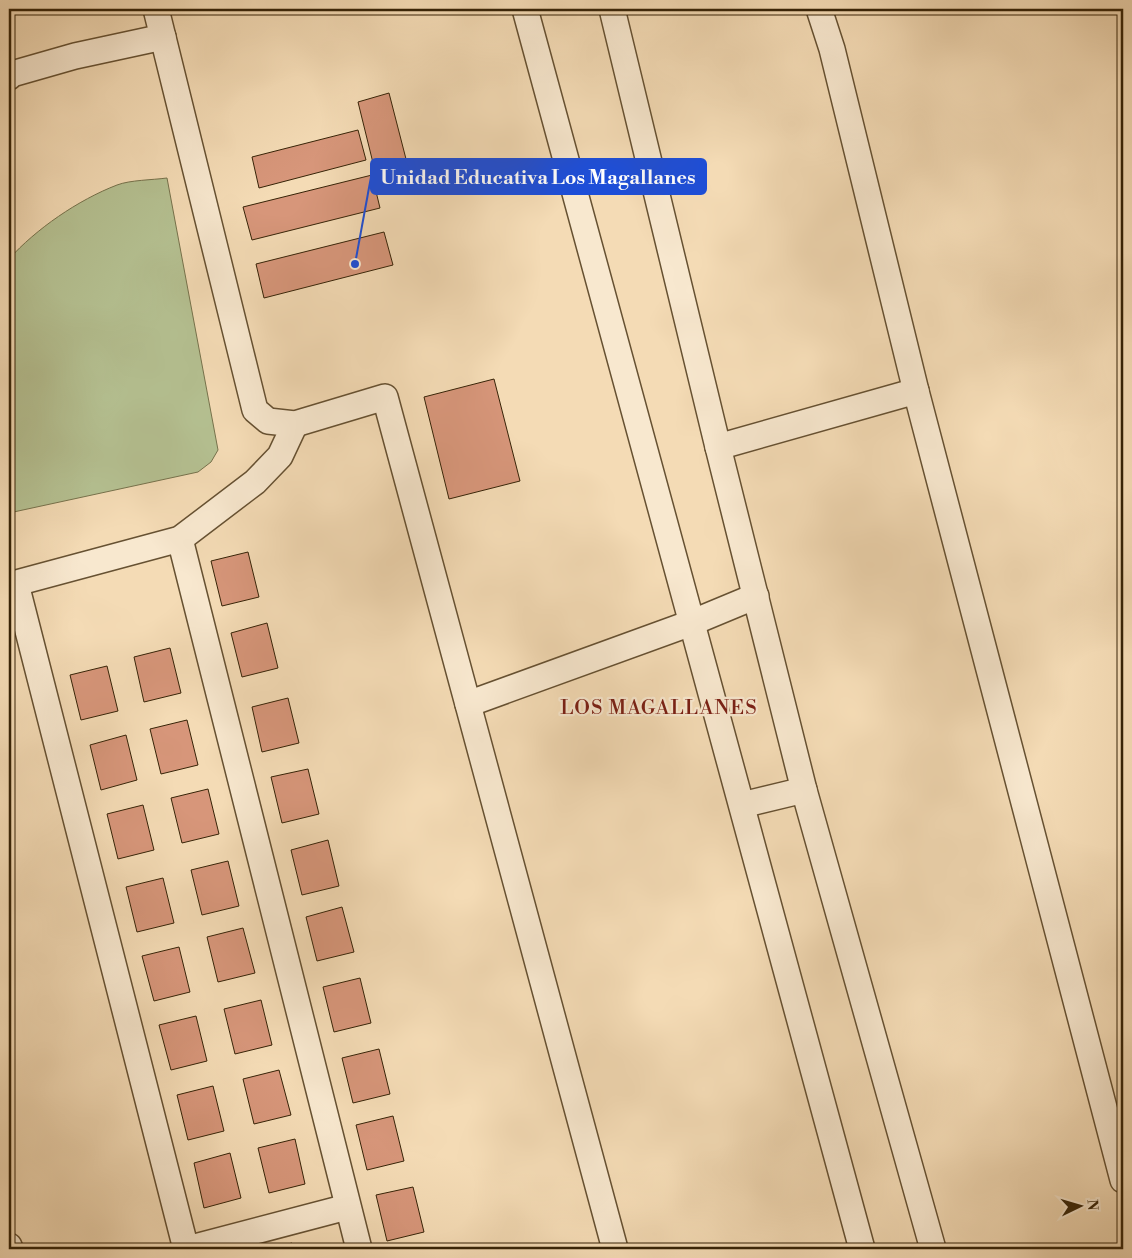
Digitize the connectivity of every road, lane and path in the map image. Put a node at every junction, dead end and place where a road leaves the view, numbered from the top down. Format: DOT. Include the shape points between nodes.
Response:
graph roads {
  1 [pos="156,9"];
  2 [pos="525,9"];
  3 [pos="612,9"];
  4 [pos="819,9"];
  5 [pos="163,37"];
  6 [pos="9,77"];
  7 [pos="916,391"];
  8 [pos="295,424"];
  9 [pos="718,447"];
  10 [pos="180,539"];
  11 [pos="12,584"];
  12 [pos="756,596"];
  13 [pos="692,623"];
  14 [pos="468,704"];
  15 [pos="804,790"];
  16 [pos="742,805"];
  17 [pos="1123,1180"];
  18 [pos="347,1207"];
  19 [pos="186,1249"];
  20 [pos="359,1249"];
  21 [pos="615,1249"];
  22 [pos="862,1249"];
  23 [pos="933,1249"];
  1 -- 5 [label="street"];
  2 -- 13 [label="street"];
  3 -- 9 [label="street"];
  4 -- 7 [label="street" via="832,49"];
  5 -- 6 [label="street" via="40,65"];
  5 -- 8 [label="street" via="255,410 268,420"];
  7 -- 9 [label="street"];
  7 -- 17 [label="street"];
  8 -- 10 [label="street" via="280,456 255,482"];
  8 -- 14 [label="street" via="385,397"];
  9 -- 12 [label="street"];
  10 -- 11 [label="street"];
  10 -- 18 [label="street"];
  11 -- 19 [label="street"];
  12 -- 13 [label="street"];
  12 -- 15 [label="street"];
  13 -- 14 [label="street"];
  13 -- 16 [label="street"];
  14 -- 21 [label="street"];
  15 -- 16 [label="street"];
  15 -- 23 [label="street"];
  16 -- 22 [label="street"];
  18 -- 19 [label="street"];
  18 -- 20 [label="street"];
}
